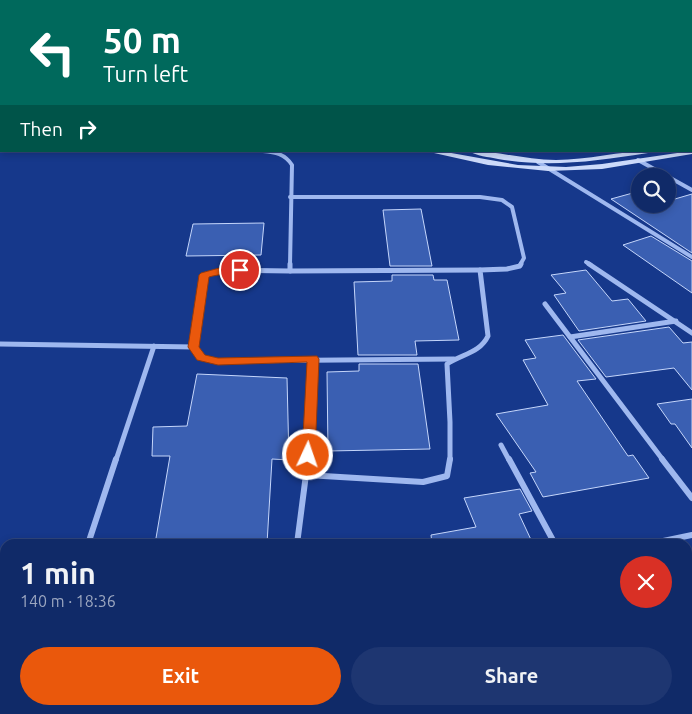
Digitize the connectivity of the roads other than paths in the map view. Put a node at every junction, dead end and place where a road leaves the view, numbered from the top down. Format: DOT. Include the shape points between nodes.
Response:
graph roads {
  1 [pos="269,152"];
  2 [pos="437,152"];
  3 [pos="478,152"];
  4 [pos="642,152"];
  5 [pos="692,152"];
  6 [pos="456,154"];
  7 [pos="638,160"];
  8 [pos="538,162"];
  9 [pos="550,170"];
  10 [pos="692,190"];
  11 [pos="290,197"];
  12 [pos="692,257"];
  13 [pos="586,262"];
  14 [pos="480,270"];
  15 [pos="290,271"];
  16 [pos="545,304"];
  17 [pos="676,321"];
  18 [pos="692,333"];
  19 [pos="570,337"];
  20 [pos="0,344"];
  21 [pos="154,346"];
  22 [pos="194,347"];
  23 [pos="313,359"];
  24 [pos="454,359"];
  25 [pos="501,445"];
  26 [pos="308,475"];
  27 [pos="692,498"];
  28 [pos="692,535"];
  29 [pos="90,539"];
  30 [pos="297,539"];
  31 [pos="552,539"];
  32 [pos="673,539"];
  1 -- 11 [label="street" via="282,154 292,165"];
  2 -- 6 [label="main road"];
  3 -- 8 [label="main road"];
  4 -- 8 [label="main road" via="596,159"];
  5 -- 7 [label="main road"];
  6 -- 9 [label="main road"];
  7 -- 9 [label="main road"];
  7 -- 10 [label="street"];
  8 -- 9 [label="street"];
  9 -- 12 [label="street"];
  11 -- 14 [label="street" via="480,197 502,200 512,207 524,258 520,266"];
  11 -- 15 [label="street"];
  13 -- 17 [label="street"];
  14 -- 15 [label="street"];
  14 -- 24 [label="street" via="488,336 486,344 478,351"];
  15 -- 22 [label="street" via="223,270 204,275"];
  16 -- 19 [label="street"];
  17 -- 18 [label="street"];
  17 -- 19 [label="street"];
  19 -- 27 [label="street"];
  20 -- 21 [label="street"];
  21 -- 22 [label="street"];
  21 -- 29 [label="street"];
  22 -- 23 [label="street" via="201,357 218,361"];
  23 -- 24 [label="street"];
  23 -- 26 [label="street"];
  24 -- 26 [label="street" via="447,364 450,452 447,476 423,482"];
  25 -- 31 [label="street"];
  26 -- 30 [label="street"];
  28 -- 32 [label="street"];
}
